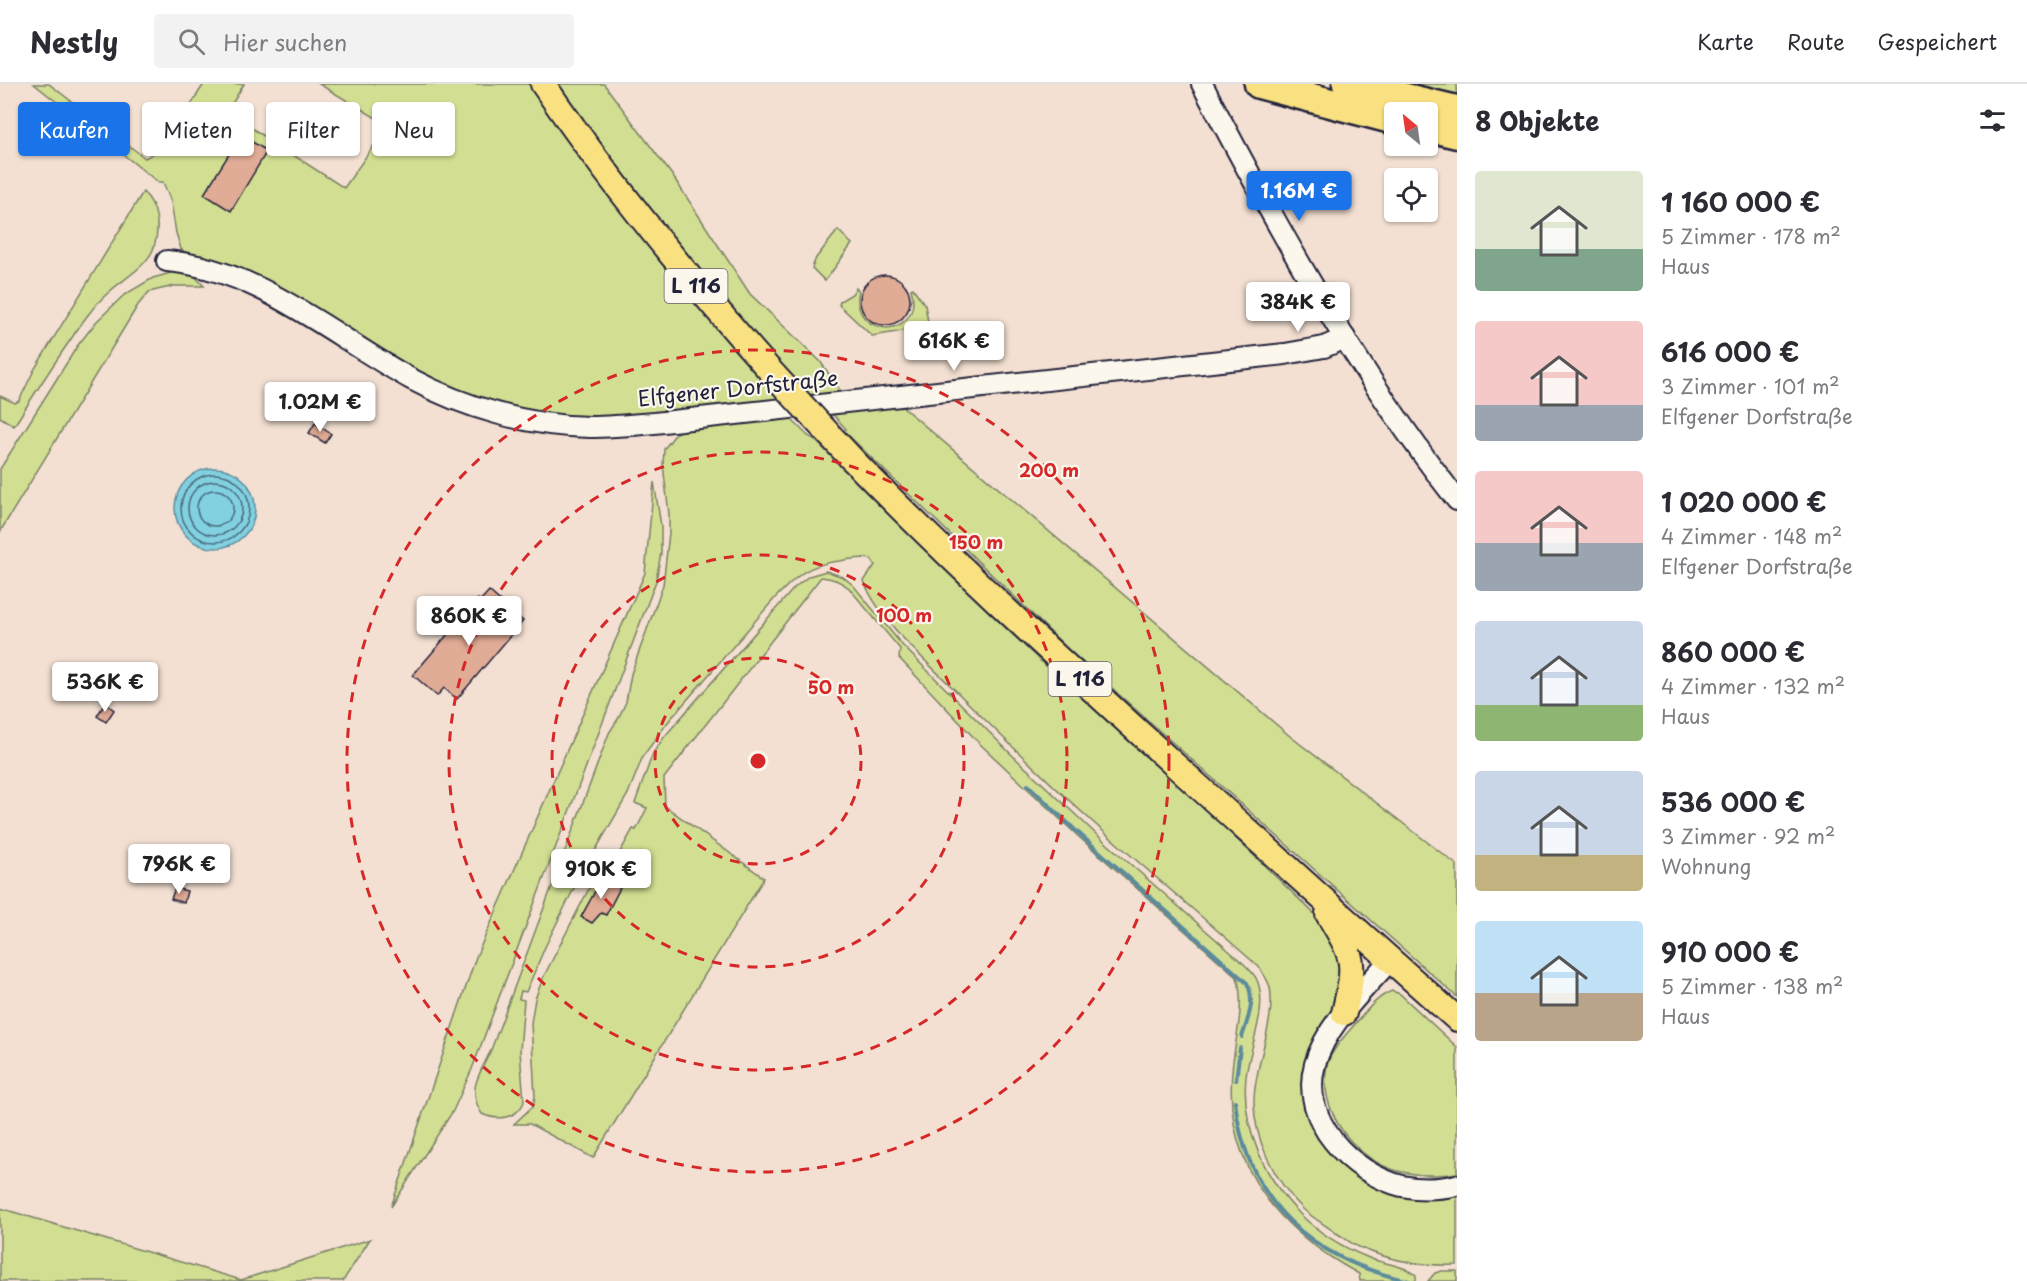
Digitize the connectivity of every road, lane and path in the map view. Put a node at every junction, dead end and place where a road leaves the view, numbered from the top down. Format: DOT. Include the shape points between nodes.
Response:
graph roads {
  1 [pos="543,84"];
  2 [pos="1202,84"];
  3 [pos="1259,84"];
  4 [pos="1347,84"];
  5 [pos="1457,110"];
  6 [pos="1384,117"];
  7 [pos="1438,129"];
  8 [pos="1457,134"];
  9 [pos="167,261"];
  10 [pos="1345,338"];
  11 [pos="1457,500"];
  12 [pos="1316,894"];
  13 [pos="1390,960"];
  14 [pos="1344,1013"];
  15 [pos="1457,1019"];
  16 [pos="1457,1185"];
  1 -- 12 [label="main road, L 116, bridge" via="659,240 774,376 851,458 1003,607"];
  2 -- 10 [label="street"];
  3 -- 6 [label="highway"];
  4 -- 5 [label="highway"];
  7 -- 8 [label="highway"];
  9 -- 10 [label="street, Elfgener Dorfstraße" via="210,269 257,286 412,379 460,401 509,416 576,426 654,423 1285,354 1324,347"];
  10 -- 11 [label="street"];
  12 -- 13 [label="main road, L 116"];
  12 -- 14 [label="main road" via="1351,958 1353,973"];
  13 -- 14 [label="street"];
  13 -- 15 [label="main road, L 116"];
  14 -- 16 [label="street" via="1321,1048 1313,1076 1314,1101 1325,1130 1353,1161 1379,1178 1417,1188"];
}
